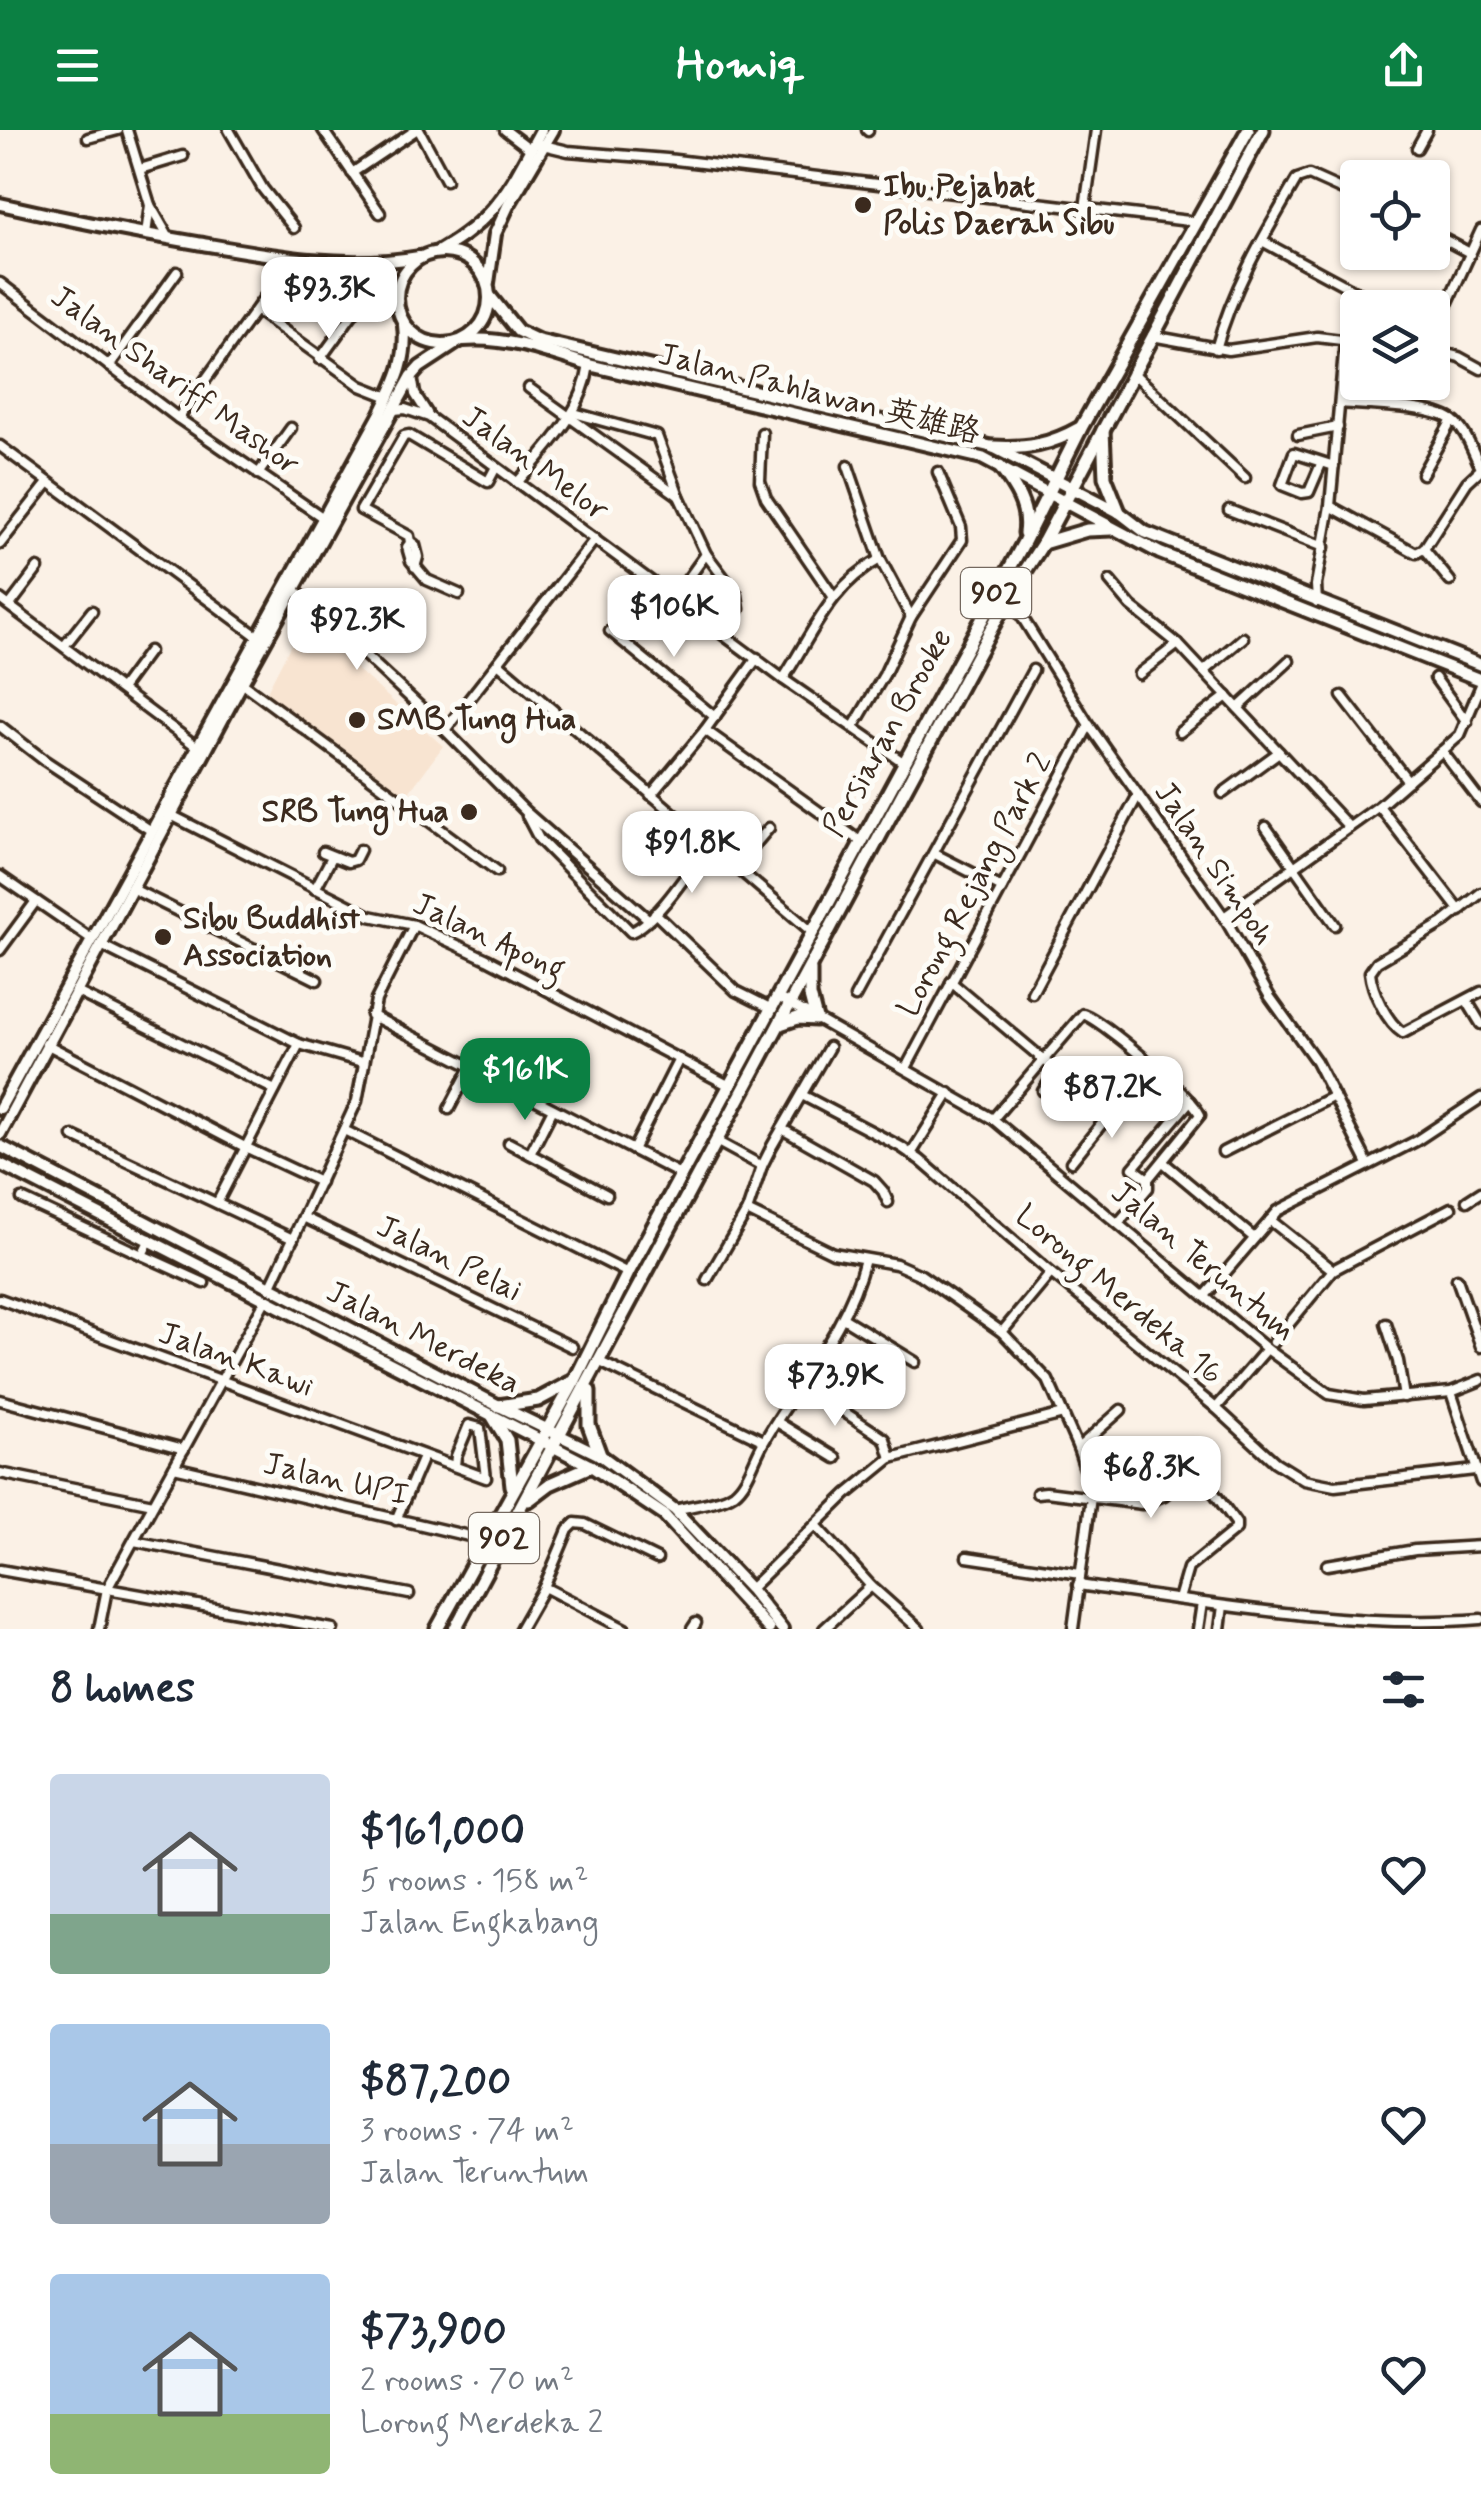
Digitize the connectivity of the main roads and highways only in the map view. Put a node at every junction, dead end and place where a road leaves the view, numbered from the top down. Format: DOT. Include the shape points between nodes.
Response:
graph roads {
  1 [pos="541,130"];
  2 [pos="553,130"];
  3 [pos="1248,130"];
  4 [pos="1262,130"];
  5 [pos="536,146"];
  6 [pos="1231,176"];
  7 [pos="1222,192"];
  8 [pos="0,204"];
  9 [pos="438,252"];
  10 [pos="419,257"];
  11 [pos="335,263"];
  12 [pos="488,290"];
  13 [pos="396,306"];
  14 [pos="404,325"];
  15 [pos="460,341"];
  16 [pos="1082,426"];
  17 [pos="1104,426"];
  18 [pos="993,447"];
  19 [pos="1000,467"];
  20 [pos="1056,478"];
  21 [pos="1070,486"];
  22 [pos="1050,492"];
  23 [pos="1064,500"];
  24 [pos="1119,512"];
  25 [pos="1112,528"];
  26 [pos="1024,542"];
  27 [pos="1043,543"];
  28 [pos="1481,665"];
  29 [pos="1481,682"];
  30 [pos="97,942"];
  31 [pos="810,966"];
  32 [pos="780,1003"];
  33 [pos="778,1025"];
  34 [pos="6,1109"];
  35 [pos="0,1134"];
  36 [pos="0,1146"];
  37 [pos="24,1160"];
  38 [pos="0,1168"];
  39 [pos="268,1293"];
  40 [pos="575,1380"];
  41 [pos="589,1382"];
  42 [pos="496,1411"];
  43 [pos="548,1428"];
  44 [pos="561,1434"];
  45 [pos="541,1441"];
  46 [pos="555,1448"];
  47 [pos="600,1455"];
  48 [pos="590,1466"];
  49 [pos="512,1490"];
  50 [pos="522,1505"];
  51 [pos="437,1629"];
  52 [pos="456,1629"];
  53 [pos="768,1629"];
  54 [pos="782,1629"];
  1 -- 5 [label="main road"];
  2 -- 5 [label="main road"];
  3 -- 6 [label="main road, Persiaran Brooke / 902"];
  4 -- 6 [label="main road, Persiaran Brooke / 902"];
  5 -- 9 [label="main road" via="498,206"];
  5 -- 12 [label="main road" via="495,234"];
  6 -- 7 [label="main road, Persiaran Brooke / 902"];
  7 -- 16 [label="main road, Persiaran Brooke / 902"];
  7 -- 17 [label="main road, Persiaran Brooke / 902"];
  8 -- 11 [label="main road"];
  9 -- 10 [label="main road"];
  9 -- 12 [label="main road" via="463,256"];
  10 -- 11 [label="main road"];
  10 -- 13 [label="main road" via="400,278"];
  11 -- 13 [label="main road" via="364,273"];
  12 -- 15 [label="main road" via="483,322"];
  12 -- 18 [label="main road, Jalan Pahlawan 英雄路" via="518,331 537,340"];
  13 -- 14 [label="main road"];
  14 -- 15 [label="main road" via="428,342"];
  14 -- 30 [label="main road" via="402,372 150,830"];
  15 -- 19 [label="main road, Jalan Pahlawan 英雄路" via="503,341 954,449"];
  15 -- 30 [label="main road" via="412,376"];
  16 -- 18 [label="main road" via="1036,447"];
  16 -- 20 [label="main road, Persiaran Brooke / 902"];
  17 -- 21 [label="main road, Persiaran Brooke / 902"];
  17 -- 24 [label="main road" via="1105,476"];
  18 -- 20 [label="main road, Jalan Pahlawan 英雄路"];
  19 -- 22 [label="main road, Jalan Pahlawan 英雄路"];
  19 -- 26 [label="main road" via="1024,511"];
  20 -- 21 [label="main road, Jalan Pahlawan 英雄路"];
  20 -- 22 [label="main road, Persiaran Brooke / 902"];
  21 -- 23 [label="main road, Persiaran Brooke / 902"];
  21 -- 24 [label="main road, Jalan Pahlawan 英雄路"];
  22 -- 23 [label="main road, Jalan Pahlawan 英雄路"];
  22 -- 26 [label="main road, Persiaran Brooke / 902"];
  23 -- 25 [label="main road, Jalan Pahlawan 英雄路"];
  23 -- 27 [label="main road, Persiaran Brooke / 902"];
  24 -- 28 [label="main road, Jalan Pahlawan 英雄路" via="1145,532"];
  25 -- 27 [label="main road"];
  25 -- 29 [label="main road, Jalan Pahlawan 英雄路" via="1160,554"];
  26 -- 32 [label="main road, Persiaran Brooke / 902" via="860,841"];
  27 -- 31 [label="main road, Persiaran Brooke / 902"];
  30 -- 34 [label="main road"];
  30 -- 34 [label="main road"];
  31 -- 32 [label="main road, Persiaran Brooke / 902"];
  31 -- 33 [label="main road" via="816,1019"];
  32 -- 33 [label="main road, Persiaran Brooke / 902"];
  32 -- 40 [label="main road, Persiaran Brooke / 902"];
  33 -- 41 [label="main road, Persiaran Brooke / 902"];
  34 -- 35 [label="main road"];
  34 -- 37 [label="main road" via="9,1142"];
  36 -- 37 [label="main road, Jalan Merdeka"];
  37 -- 39 [label="main road, Jalan Merdeka"];
  38 -- 39 [label="main road, Jalan Merdeka"];
  39 -- 42 [label="main road, Jalan Merdeka"];
  40 -- 42 [label="main road" via="538,1400"];
  40 -- 43 [label="main road, Persiaran Brooke / 902"];
  41 -- 44 [label="main road, Persiaran Brooke / 902"];
  41 -- 47 [label="main road" via="589,1425"];
  42 -- 43 [label="main road, Jalan Merdeka"];
  42 -- 45 [label="main road, Jalan Merdeka"];
  42 -- 49 [label="main road" via="508,1440"];
  43 -- 44 [label="main road, Jalan Merdeka"];
  43 -- 45 [label="main road, Persiaran Brooke / 902"];
  44 -- 46 [label="main road, Persiaran Brooke / 902"];
  44 -- 47 [label="main road, Jalan Merdeka"];
  45 -- 46 [label="main road, Jalan Merdeka"];
  45 -- 49 [label="main road, Persiaran Brooke / 902"];
  46 -- 48 [label="main road, Jalan Merdeka"];
  46 -- 50 [label="main road, Persiaran Brooke / 902"];
  47 -- 54 [label="main road, Jalan Merdeka" via="675,1510"];
  48 -- 50 [label="main road"];
  48 -- 53 [label="main road, Jalan Merdeka" via="664,1515"];
  49 -- 51 [label="main road, Persiaran Brooke / 902"];
  50 -- 52 [label="main road, Persiaran Brooke / 902"];
}
